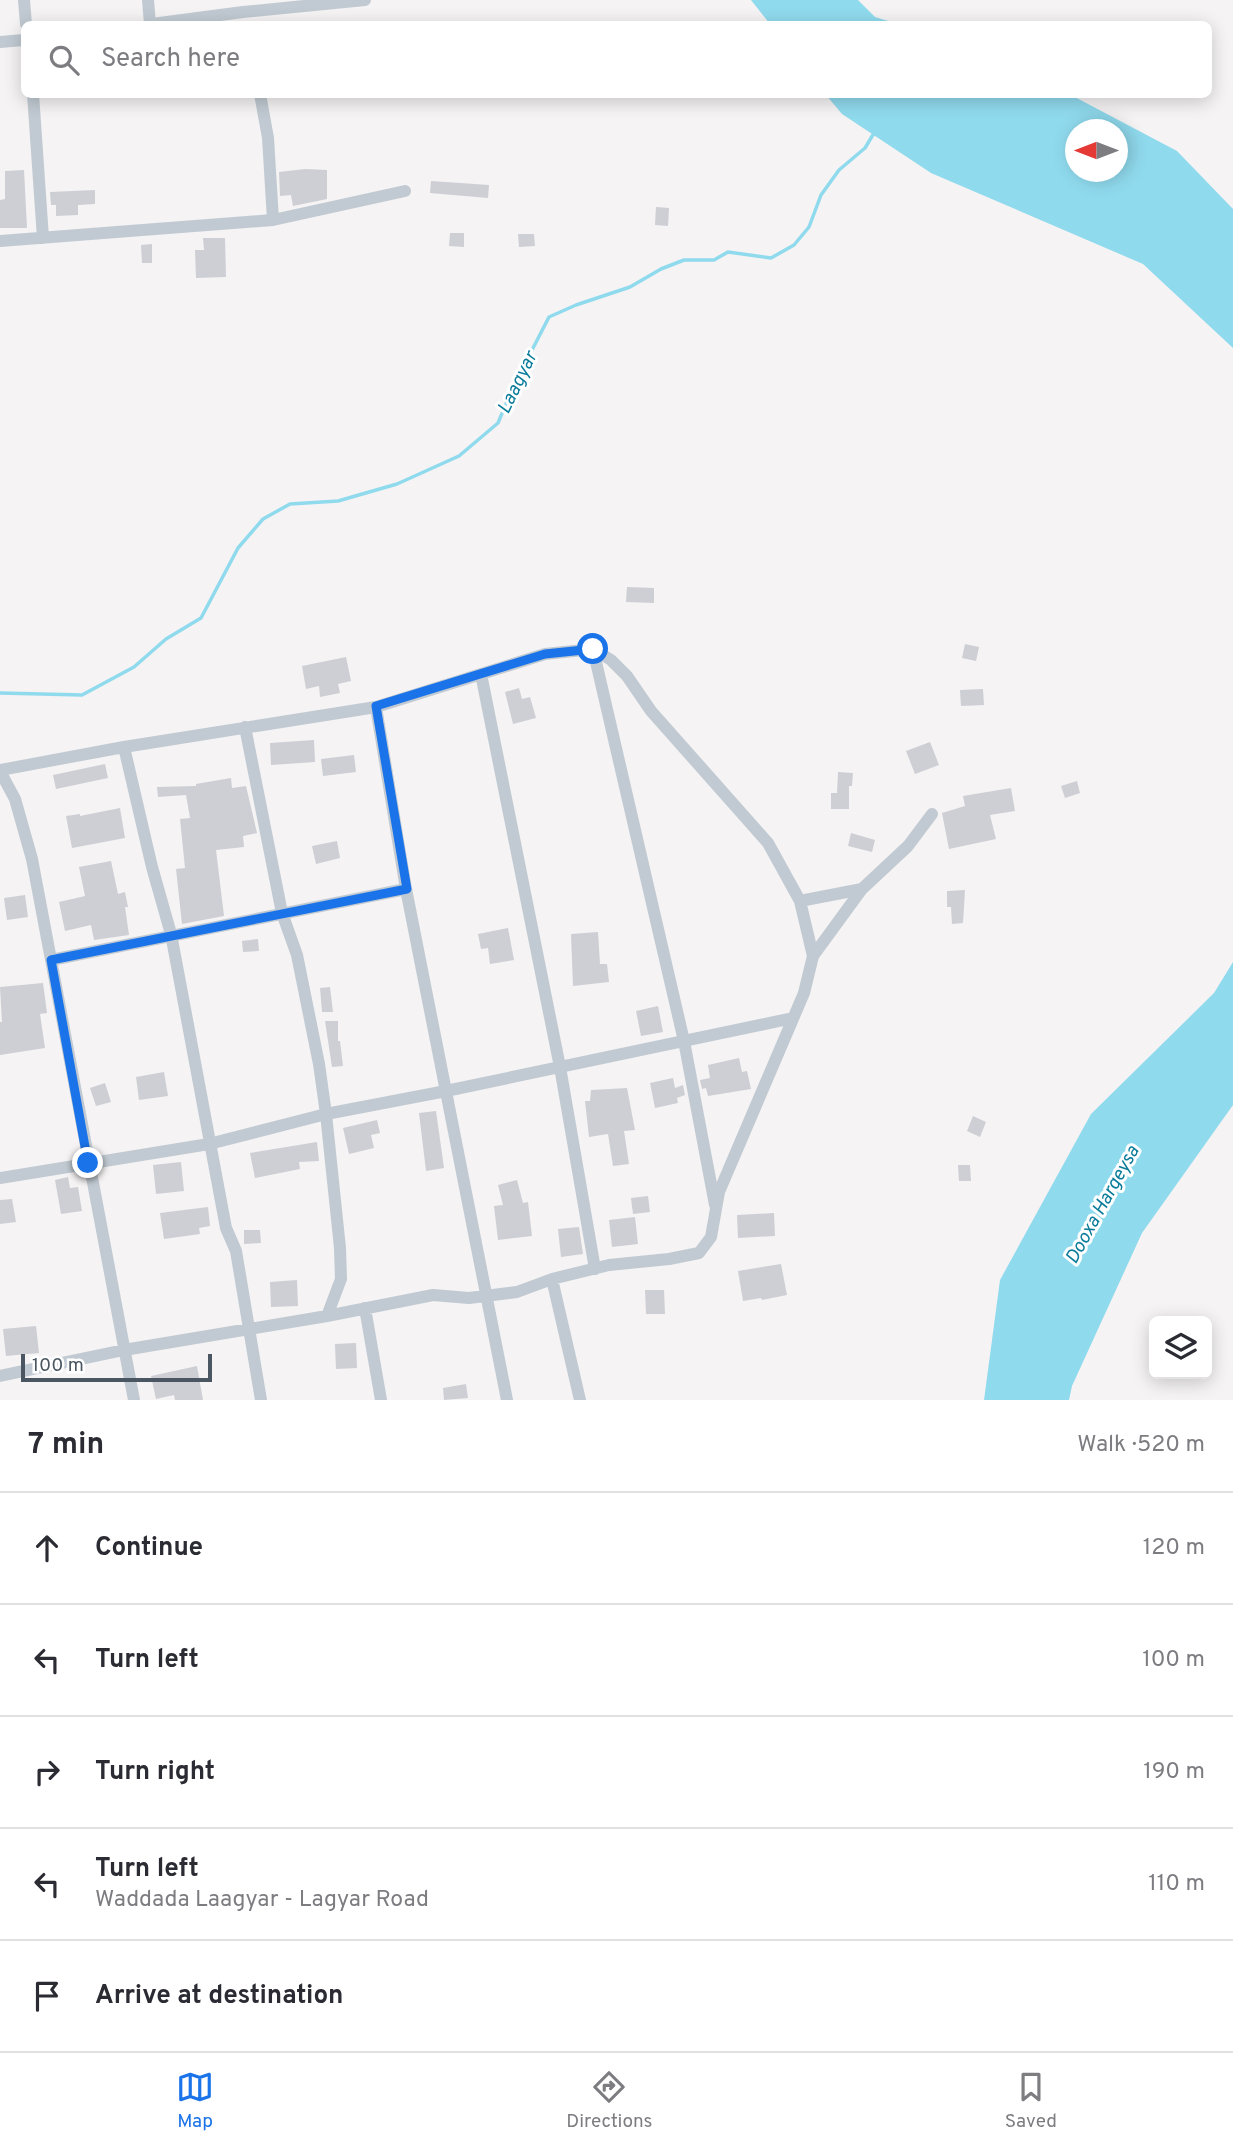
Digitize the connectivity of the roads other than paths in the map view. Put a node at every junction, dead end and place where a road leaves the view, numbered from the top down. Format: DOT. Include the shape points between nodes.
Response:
graph roads {
  1 [pos="24,0"];
  2 [pos="148,0"];
  3 [pos="365,0"];
  4 [pos="266,5"];
  5 [pos="244,18"];
  6 [pos="26,21"];
  7 [pos="151,21"];
  8 [pos="198,21"];
  9 [pos="21,40"];
  10 [pos="0,42"];
  11 [pos="33,98"];
  12 [pos="261,98"];
  13 [pos="405,191"];
  14 [pos="273,220"];
  15 [pos="43,238"];
  16 [pos="0,241"];
  17 [pos="593,649"];
  18 [pos="481,674"];
  19 [pos="376,706"];
  20 [pos="245,727"];
  21 [pos="124,747"];
  22 [pos="0,770"];
  23 [pos="932,814"];
  24 [pos="407,889"];
  25 [pos="862,889"];
  26 [pos="800,901"];
  27 [pos="282,913"];
  28 [pos="171,934"];
  29 [pos="813,956"];
  30 [pos="51,960"];
  31 [pos="793,1018"];
  32 [pos="684,1041"];
  33 [pos="560,1067"];
  34 [pos="446,1091"];
  35 [pos="326,1114"];
  36 [pos="209,1144"];
  37 [pos="88,1163"];
  38 [pos="0,1178"];
  39 [pos="716,1212"];
  40 [pos="595,1269"];
  41 [pos="552,1279"];
  42 [pos="486,1296"];
  43 [pos="365,1308"];
  44 [pos="327,1316"];
  45 [pos="250,1330"];
  46 [pos="124,1350"];
  47 [pos="0,1376"];
  48 [pos="134,1400"];
  49 [pos="261,1400"];
  50 [pos="382,1400"];
  51 [pos="507,1400"];
  52 [pos="580,1400"];
  1 -- 6 [label="street"];
  2 -- 7 [label="street"];
  3 -- 4 [label="street"];
  4 -- 5 [label="street"];
  5 -- 8 [label="street"];
  9 -- 10 [label="street"];
  11 -- 15 [label="street"];
  12 -- 14 [label="street"];
  13 -- 14 [label="street"];
  14 -- 15 [label="street"];
  15 -- 16 [label="street"];
  17 -- 18 [label="street" via="545,654"];
  17 -- 26 [label="street" via="627,676 651,711 768,843"];
  17 -- 32 [label="street"];
  18 -- 19 [label="street"];
  18 -- 33 [label="street"];
  19 -- 20 [label="street"];
  19 -- 24 [label="street"];
  20 -- 21 [label="street"];
  20 -- 27 [label="street"];
  21 -- 22 [label="street"];
  21 -- 28 [label="street"];
  22 -- 30 [label="street" via="15,799 32,859"];
  23 -- 25 [label="street" via="908,846"];
  24 -- 27 [label="street"];
  24 -- 34 [label="street"];
  25 -- 26 [label="street"];
  25 -- 29 [label="street"];
  26 -- 29 [label="street"];
  27 -- 28 [label="street"];
  27 -- 35 [label="street" via="297,955"];
  28 -- 30 [label="street"];
  28 -- 36 [label="street"];
  29 -- 31 [label="street"];
  30 -- 37 [label="street"];
  31 -- 32 [label="street"];
  31 -- 39 [label="street" via="719,1192"];
  32 -- 33 [label="street"];
  32 -- 39 [label="street"];
  33 -- 34 [label="street"];
  33 -- 40 [label="street"];
  34 -- 35 [label="street"];
  34 -- 42 [label="street"];
  35 -- 36 [label="street"];
  35 -- 44 [label="street" via="341,1279"];
  36 -- 37 [label="street"];
  36 -- 45 [label="street"];
  37 -- 38 [label="street"];
  37 -- 46 [label="street"];
  39 -- 40 [label="street" via="712,1237 699,1253"];
  40 -- 41 [label="street"];
  41 -- 42 [label="street" via="517,1292"];
  41 -- 52 [label="street"];
  42 -- 43 [label="street" via="433,1295"];
  42 -- 51 [label="street"];
  43 -- 44 [label="street"];
  43 -- 50 [label="street"];
  44 -- 45 [label="street"];
  45 -- 46 [label="street"];
  45 -- 49 [label="street"];
  46 -- 47 [label="street"];
  46 -- 48 [label="street"];
}
